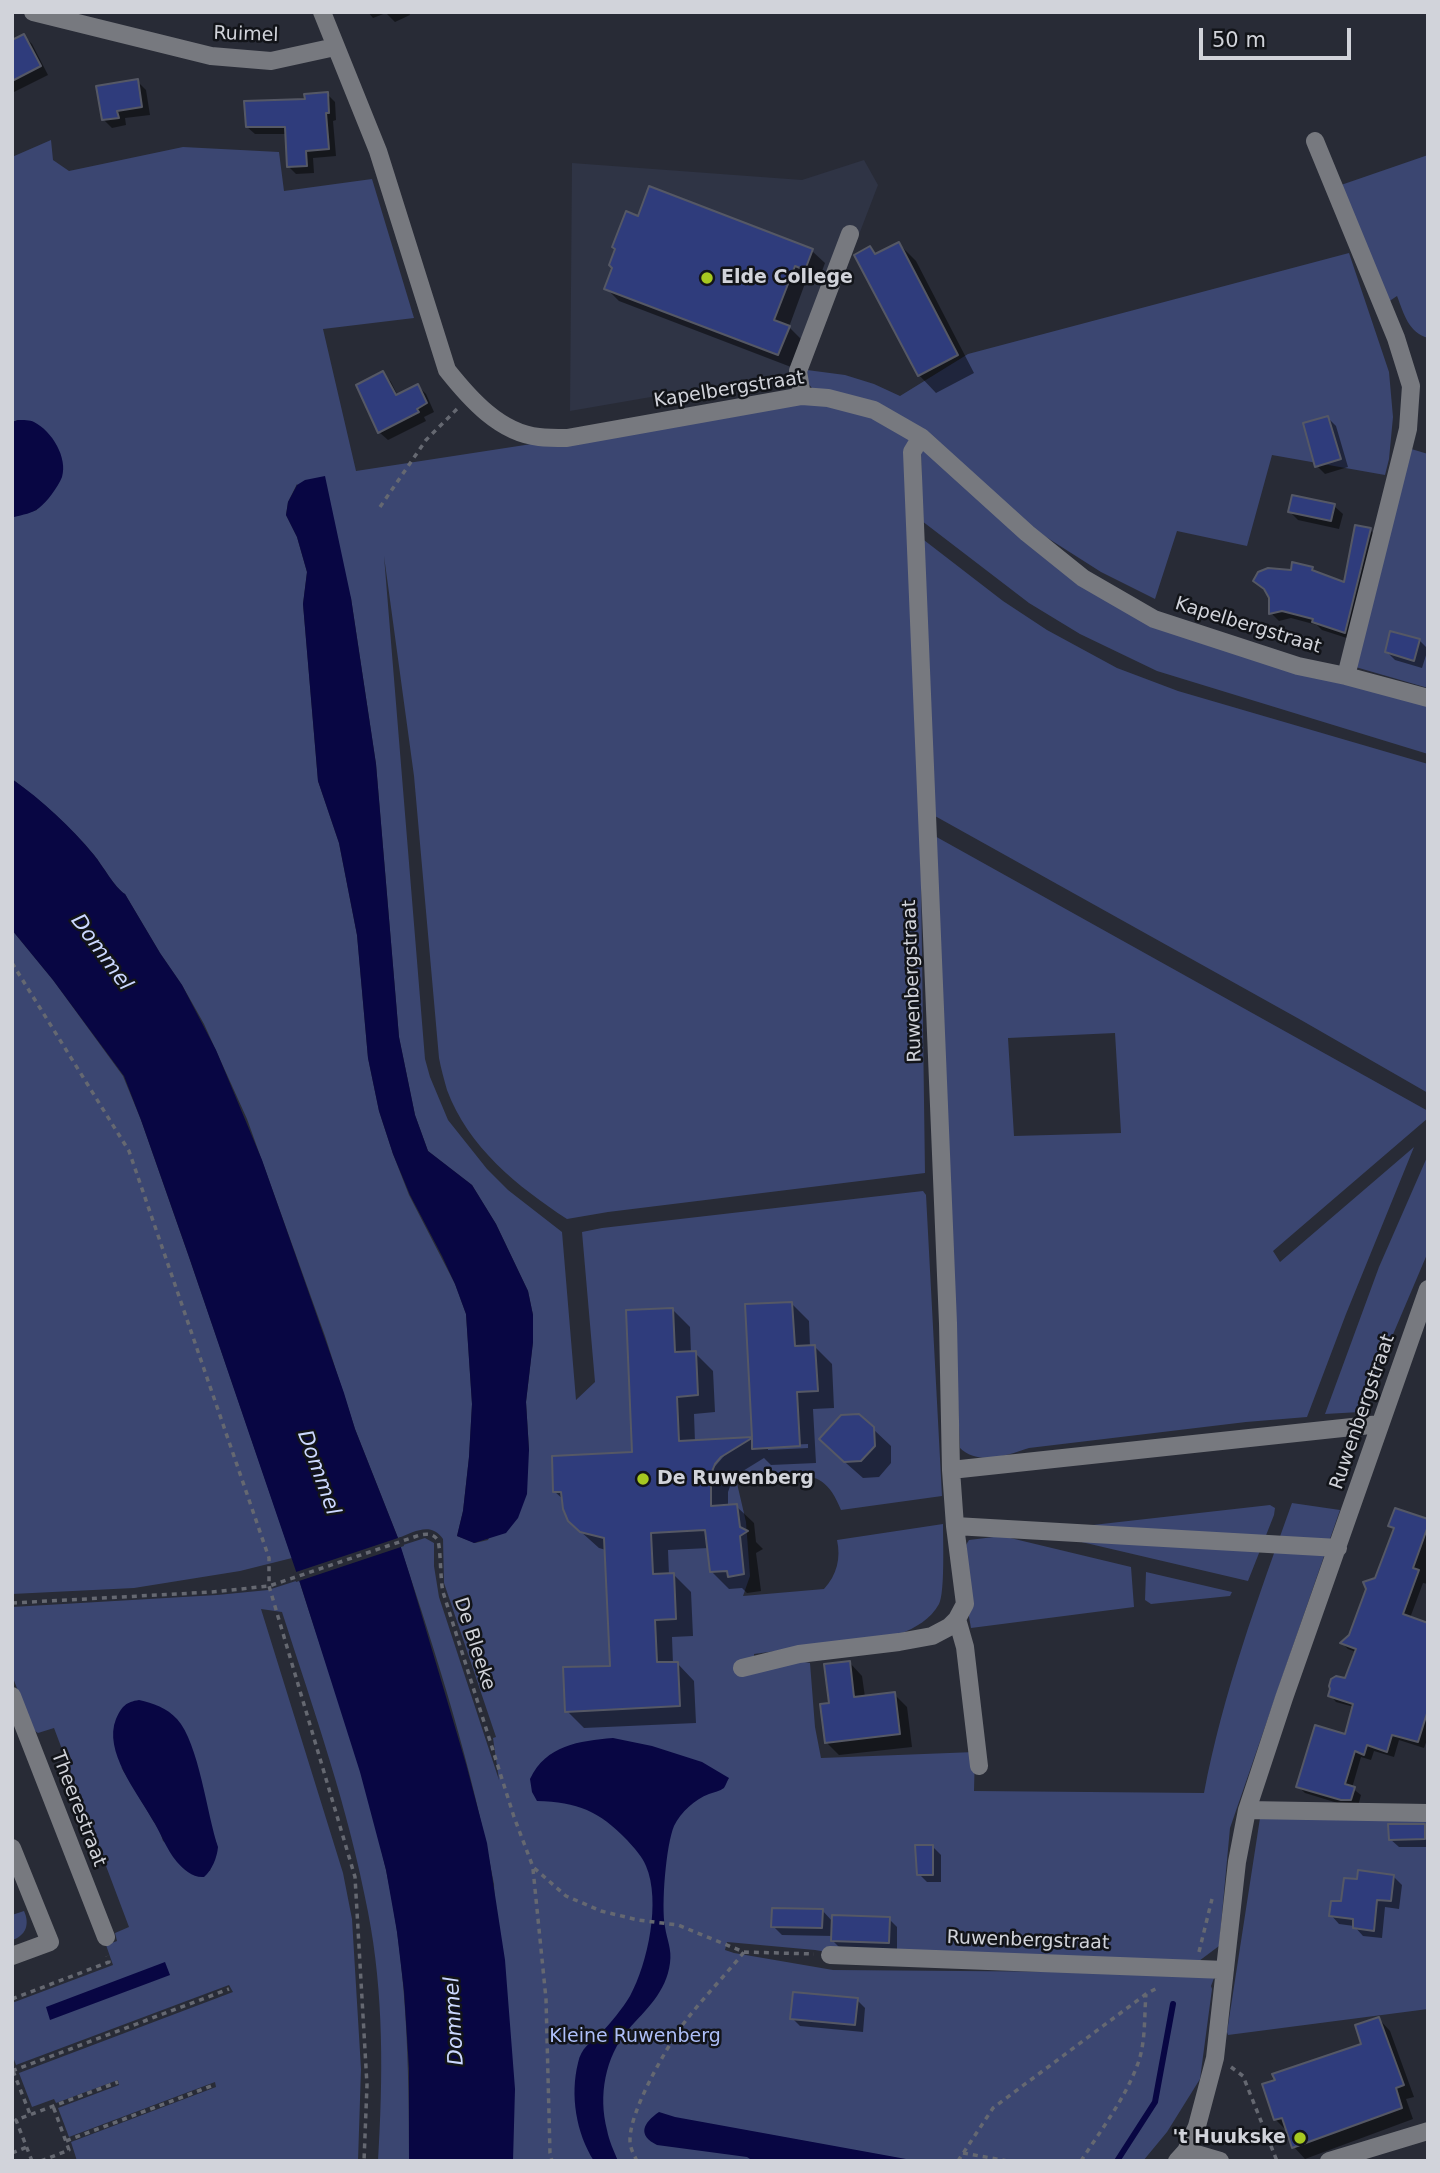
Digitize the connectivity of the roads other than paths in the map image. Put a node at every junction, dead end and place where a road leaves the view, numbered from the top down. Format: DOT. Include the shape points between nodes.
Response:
graph roads {
  1 [pos="33,12"];
  2 [pos="322,12"];
  3 [pos="335,47"];
  4 [pos="1315,141"];
  5 [pos="850,234"];
  6 [pos="802,396"];
  7 [pos="921,437"];
  8 [pos="1346,676"];
  9 [pos="1428,698"];
  10 [pos="1428,1289"];
  11 [pos="1380,1424"];
  12 [pos="951,1469"];
  13 [pos="954,1526"];
  14 [pos="1338,1548"];
  15 [pos="961,1611"];
  16 [pos="741,1668"];
  17 [pos="12,1696"];
  18 [pos="979,1766"];
  19 [pos="1247,1810"];
  20 [pos="1428,1813"];
  21 [pos="12,1848"];
  22 [pos="106,1937"];
  23 [pos="830,1955"];
  24 [pos="12,1956"];
  25 [pos="1225,1970"];
  26 [pos="1428,2131"];
  27 [pos="1181,2156"];
  28 [pos="1220,2161"];
  29 [pos="1329,2161"];
  1 -- 3 [label="street, Ruimel" via="211,56 271,61"];
  2 -- 3 [label="street, Kapelbergstraat"];
  3 -- 6 [label="street, Kapelbergstraat" via="378,151 447,370 468,398 502,424 536,437 567,438"];
  4 -- 8 [label="street" via="1411,386 1408,429"];
  5 -- 6 [label="street" via="797,371"];
  6 -- 7 [label="street, Kapelbergstraat" via="874,410"];
  7 -- 8 [label="street, Kapelbergstraat" via="1083,578 1154,619 1298,666"];
  7 -- 12 [label="street, Ruwenbergstraat" via="912,452"];
  8 -- 9 [label="street, Kapelbergstraat"];
  10 -- 11 [label="street, Ruwenbergstraat"];
  11 -- 12 [label="street"];
  11 -- 14 [label="street, Ruwenbergstraat"];
  12 -- 13 [label="street, Ruwenbergstraat"];
  13 -- 14 [label="street"];
  13 -- 15 [label="street, Ruwenbergstraat"];
  14 -- 19 [label="street, Ruwenbergstraat"];
  15 -- 16 [label="street" via="949,1627 932,1636 799,1654"];
  15 -- 18 [label="street, Ruwenbergstraat"];
  17 -- 22 [label="street, Theerestraat"];
  19 -- 20 [label="street"];
  19 -- 25 [label="street, Ruwenbergstraat"];
  21 -- 24 [label="street" via="50,1942"];
  23 -- 25 [label="street, Ruwenbergstraat"];
  25 -- 27 [label="street, Ruwenbergstraat" via="1215,2058 1197,2126"];
  26 -- 29 [label="street"];
  27 -- 28 [label="street"];
}
